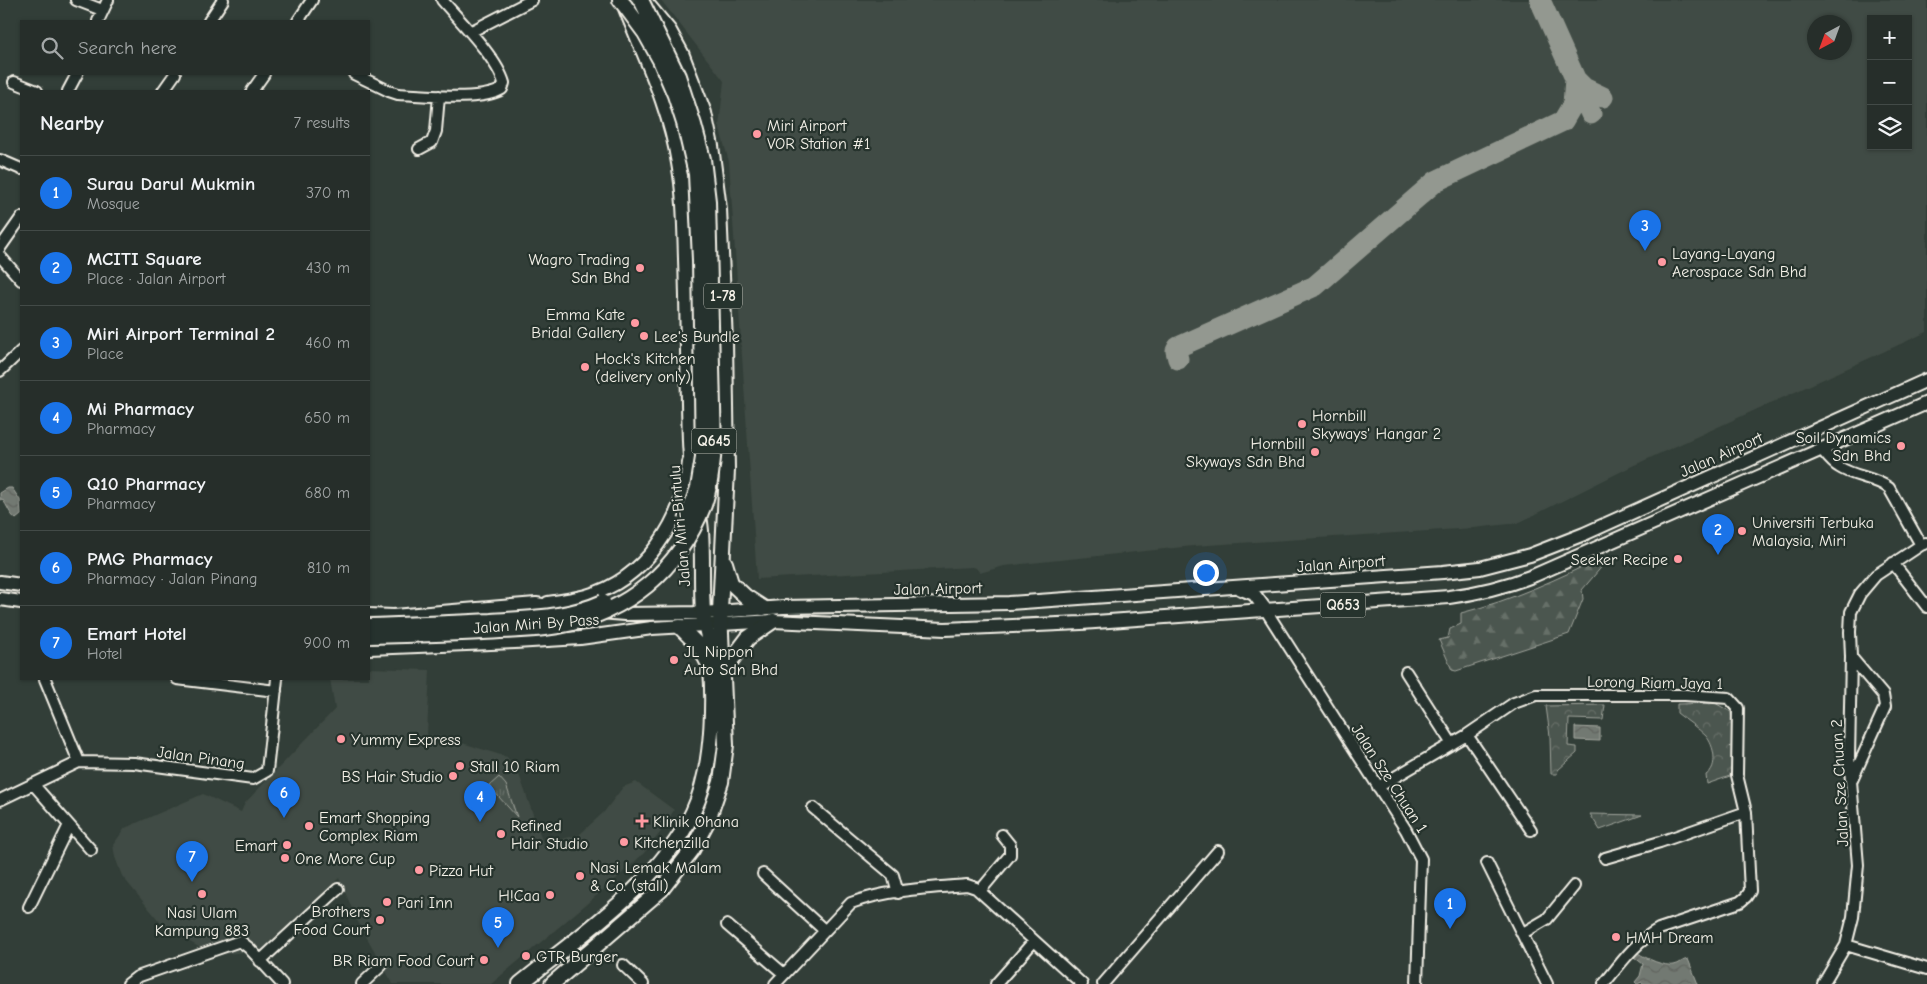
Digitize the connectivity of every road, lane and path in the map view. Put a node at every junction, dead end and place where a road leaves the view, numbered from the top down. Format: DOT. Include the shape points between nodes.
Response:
graph roads {
  1 [pos="76,0"];
  2 [pos="108,0"];
  3 [pos="223,0"];
  4 [pos="312,0"];
  5 [pos="442,0"];
  6 [pos="532,0"];
  7 [pos="642,0"];
  8 [pos="622,3"];
  9 [pos="102,10"];
  10 [pos="98,20"];
  11 [pos="210,20"];
  12 [pos="299,20"];
  13 [pos="470,32"];
  14 [pos="76,75"];
  15 [pos="174,75"];
  16 [pos="263,75"];
  17 [pos="356,75"];
  18 [pos="14,82"];
  19 [pos="34,90"];
  20 [pos="68,90"];
  21 [pos="164,90"];
  22 [pos="253,90"];
  23 [pos="439,96"];
  24 [pos="419,149"];
  25 [pos="0,160"];
  26 [pos="20,169"];
  27 [pos="20,219"];
  28 [pos="0,248"];
  29 [pos="0,256"];
  30 [pos="20,279"];
  31 [pos="20,352"];
  32 [pos="0,371"];
  33 [pos="1927,380"];
  34 [pos="1927,403"];
  35 [pos="690,441"];
  36 [pos="1781,444"];
  37 [pos="1822,450"];
  38 [pos="1924,544"];
  39 [pos="723,556"];
  40 [pos="1893,563"];
  41 [pos="0,582"];
  42 [pos="20,585"];
  43 [pos="1236,587"];
  44 [pos="0,599"];
  45 [pos="20,602"];
  46 [pos="536,604"];
  47 [pos="1927,607"];
  48 [pos="763,608"];
  49 [pos="1265,609"];
  50 [pos="370,615"];
  51 [pos="721,618"];
  52 [pos="704,619"];
  53 [pos="773,621"];
  54 [pos="370,626"];
  55 [pos="680,627"];
  56 [pos="370,636"];
  57 [pos="370,648"];
  58 [pos="1851,657"];
  59 [pos="717,670"];
  60 [pos="1406,672"];
  61 [pos="45,680"];
  62 [pos="185,680"];
  63 [pos="277,680"];
  64 [pos="276,691"];
  65 [pos="1467,735"];
  66 [pos="1452,744"];
  67 [pos="79,762"];
  68 [pos="1852,781"];
  69 [pos="34,784"];
  70 [pos="1378,787"];
  71 [pos="0,800"];
  72 [pos="813,808"];
  73 [pos="1746,812"];
  74 [pos="69,825"];
  75 [pos="1531,830"];
  76 [pos="1002,835"];
  77 [pos="91,850"];
  78 [pos="1218,851"];
  79 [pos="1605,858"];
  80 [pos="1487,863"];
  81 [pos="763,874"];
  82 [pos="1574,886"];
  83 [pos="338,889"];
  84 [pos="980,891"];
  85 [pos="898,893"];
  86 [pos="29,907"];
  87 [pos="727,925"];
  88 [pos="824,930"];
  89 [pos="1523,933"];
  90 [pos="1034,940"];
  91 [pos="1846,945"];
  92 [pos="260,961"];
  93 [pos="623,965"];
  94 [pos="381,966"];
  95 [pos="1927,969"];
  96 [pos="784,974"];
  97 [pos="128,984"];
  98 [pos="282,984"];
  99 [pos="362,984"];
  100 [pos="520,984"];
  101 [pos="552,984"];
  102 [pos="643,984"];
  103 [pos="775,984"];
  104 [pos="996,984"];
  105 [pos="1082,984"];
  106 [pos="1103,984"];
  107 [pos="1417,984"];
  108 [pos="1547,984"];
  109 [pos="1604,984"];
  110 [pos="1823,984"];
  1 -- 9 [label="street"];
  2 -- 9 [label="street"];
  3 -- 11 [label="street"];
  4 -- 12 [label="street"];
  5 -- 13 [label="street"];
  6 -- 13 [label="street"];
  7 -- 39 [label="highway, Jalan Miri-Bintulu / 1-78" via="668,31 681,53 704,112 712,146 719,210 725,342 727,470"];
  7 -- 56 [label="highway, Q645, bridge" via="678,76 694,125 708,202 714,449 704,504 689,538 655,580 616,606 585,619 539,628"];
  8 -- 35 [label="highway, Jalan Miri-Bintulu / 1-78" via="664,100 680,164 684,202"];
  8 -- 54 [label="highway, Q645, bridge" via="660,60 684,123 696,174 704,458 698,488 684,527 662,559 625,591 573,613"];
  9 -- 10 [label="street"];
  13 -- 23 [label="street" via="502,76 502,89 488,94"];
  14 -- 20 [label="street"];
  15 -- 21 [label="street"];
  16 -- 22 [label="street"];
  17 -- 23 [label="street" via="398,94"];
  18 -- 19 [label="street"];
  23 -- 24 [label="street" via="432,142"];
  25 -- 26 [label="street"];
  27 -- 28 [label="street"];
  29 -- 30 [label="street"];
  31 -- 32 [label="street"];
  33 -- 36 [label="main road, Jalan Airport / Q653"];
  34 -- 37 [label="main road, Q653"];
  35 -- 46 [label="main road" via="688,477 679,508 663,538 644,561 594,593"];
  35 -- 52 [label="highway, Jalan Miri-Bintulu / 1-78" via="701,531"];
  36 -- 37 [label="main road" via="1813,440"];
  36 -- 43 [label="main road, Jalan Airport / Q653" via="1584,534 1530,555 1480,568"];
  37 -- 38 [label="street, Jalan Sze Chuan 2" via="1839,467 1889,488"];
  37 -- 49 [label="main road, Q653" via="1536,576 1504,586 1449,597"];
  38 -- 40 [label="street, Jalan Sze Chuan 2"];
  39 -- 48 [label="highway" via="731,583"];
  39 -- 51 [label="highway, Jalan Miri-Bintulu / 1-78"];
  40 -- 47 [label="street"];
  40 -- 58 [label="street, Jalan Sze Chuan 2" via="1876,575 1854,603"];
  41 -- 42 [label="main road"];
  43 -- 48 [label="main road, Jalan Airport / Q653" via="1009,603"];
  43 -- 49 [label="main road" via="1254,594"];
  44 -- 45 [label="main road"];
  46 -- 50 [label="main road, Jalan Miri By Pass"];
  46 -- 52 [label="main road, Jalan Miri By Pass" via="567,610"];
  48 -- 51 [label="main road, Jalan Airport / Q653"];
  49 -- 53 [label="main road, Q653" via="946,629"];
  49 -- 70 [label="street, Jalan Sze Chuan 1"];
  51 -- 52 [label="main road, Q653"];
  51 -- 53 [label="main road, Q653"];
  51 -- 59 [label="highway, Jalan Miri-Bintulu"];
  52 -- 55 [label="main road, Jalan Miri By Pass"];
  52 -- 59 [label="highway, Jalan Miri-Bintulu"];
  53 -- 59 [label="highway" via="748,638"];
  55 -- 57 [label="main road, Jalan Miri By Pass" via="580,638"];
  55 -- 59 [label="highway"];
  58 -- 68 [label="street, Jalan Sze Chuan 2" via="1849,757"];
  58 -- 68 [label="street" via="1885,701"];
  59 -- 100 [label="highway, Jalan Miri-Bintulu" via="704,783 694,812 677,842 646,880"];
  59 -- 101 [label="highway, Jalan Miri-Bintulu" via="726,745 721,782 708,820 692,850 661,890"];
  60 -- 66 [label="street"];
  61 -- 67 [label="street"];
  62 -- 64 [label="street"];
  63 -- 64 [label="street, Jalan Pinang"];
  64 -- 67 [label="street, Jalan Pinang" via="266,771 256,778 134,763"];
  65 -- 66 [label="street, Lorong Riam Jaya 1"];
  65 -- 73 [label="street, Lorong Riam Jaya 1" via="1514,703 1536,694 1729,698 1738,708 1737,775"];
  65 -- 75 [label="street"];
  66 -- 70 [label="street, Lorong Riam Jaya 1"];
  67 -- 69 [label="street, Jalan Pinang"];
  68 -- 91 [label="street, Jalan Sze Chuan 2" via="1858,865 1853,917"];
  69 -- 71 [label="street, Jalan Pinang"];
  69 -- 74 [label="street"];
  70 -- 107 [label="street, Jalan Sze Chuan 1" via="1420,855"];
  72 -- 85 [label="street" via="893,875"];
  73 -- 79 [label="street"];
  73 -- 109 [label="street, Lorong Riam Jaya 1" via="1750,891 1746,897 1646,936"];
  74 -- 77 [label="street"];
  74 -- 86 [label="street"];
  76 -- 84 [label="street" via="1010,845 1010,855"];
  78 -- 106 [label="street"];
  80 -- 89 [label="street"];
  81 -- 88 [label="street"];
  82 -- 89 [label="street" via="1547,919"];
  83 -- 92 [label="street"];
  84 -- 85 [label="street" via="967,885"];
  84 -- 90 [label="street"];
  85 -- 88 [label="street" via="851,903"];
  87 -- 96 [label="street"];
  88 -- 96 [label="street"];
  89 -- 108 [label="street"];
  90 -- 104 [label="street"];
  90 -- 105 [label="street"];
  91 -- 95 [label="street"];
  91 -- 110 [label="street, Jalan Sze Chuan 2"];
  92 -- 97 [label="street" via="240,942 137,977"];
  92 -- 98 [label="street"];
  93 -- 102 [label="street"];
  94 -- 99 [label="street"];
  96 -- 103 [label="street"];
}
